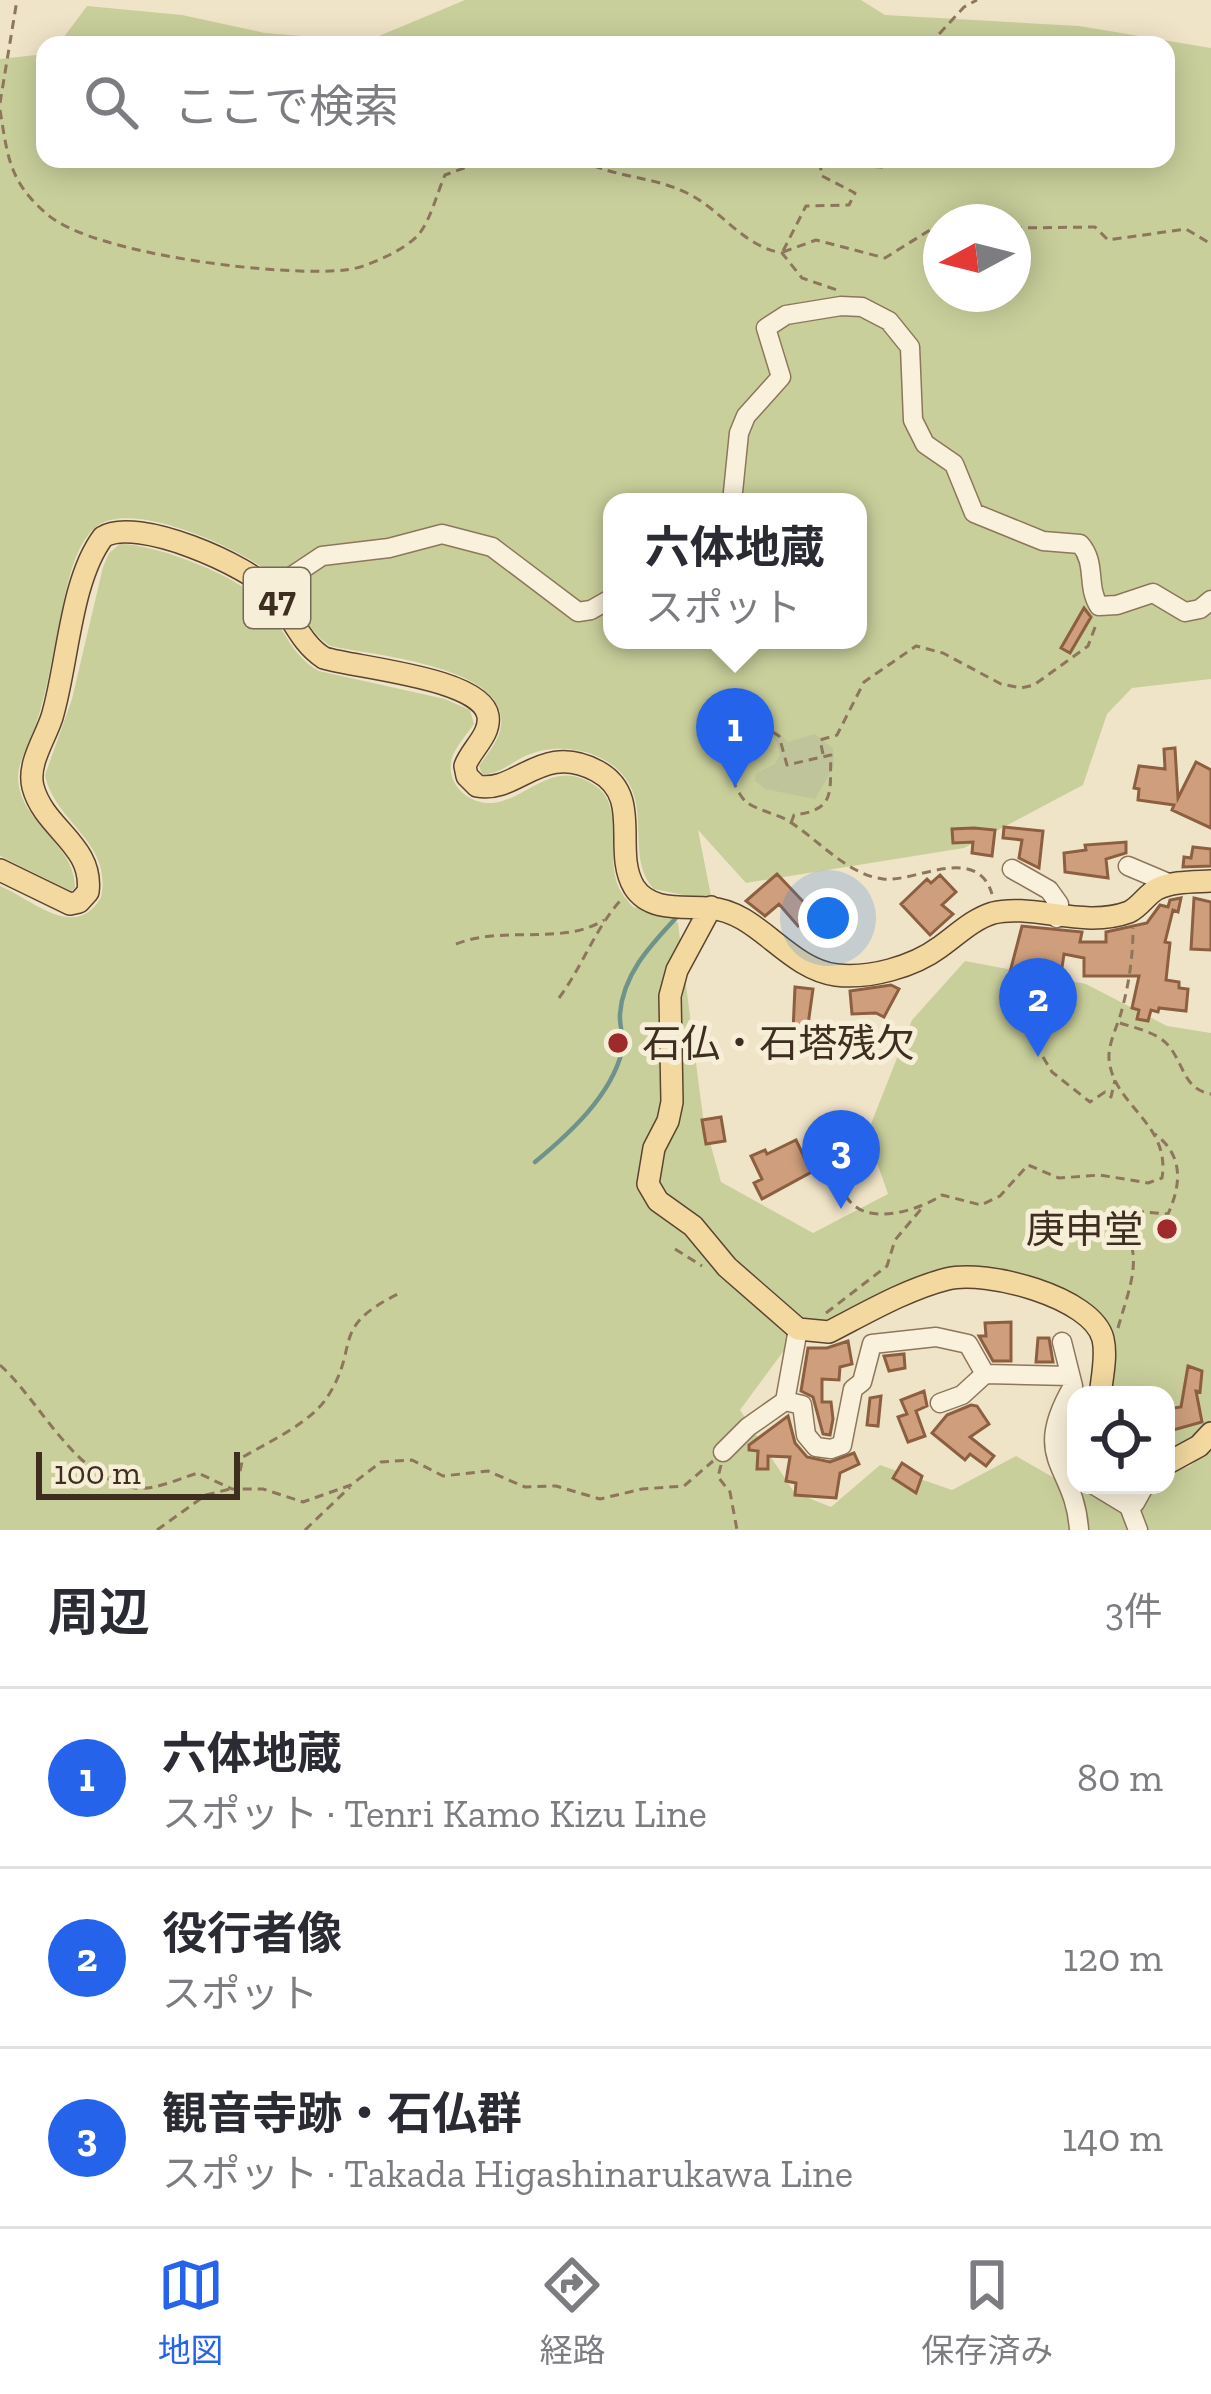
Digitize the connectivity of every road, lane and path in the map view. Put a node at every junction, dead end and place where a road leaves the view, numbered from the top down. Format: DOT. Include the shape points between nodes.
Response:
graph roads {
  1 [pos="17,0"];
  2 [pos="977,0"];
  3 [pos="937,36"];
  4 [pos="0,107"];
  5 [pos="464,168"];
  6 [pos="596,168"];
  7 [pos="821,168"];
  8 [pos="1031,228"];
  9 [pos="923,234"];
  10 [pos="1211,244"];
  11 [pos="782,253"];
  12 [pos="848,292"];
  13 [pos="733,493"];
  14 [pos="271,590"];
  15 [pos="1211,600"];
  16 [pos="603,603"];
  17 [pos="1103,607"];
  18 [pos="824,755"];
  19 [pos="791,823"];
  20 [pos="1128,866"];
  21 [pos="1012,869"];
  22 [pos="0,870"];
  23 [pos="1211,881"];
  24 [pos="1173,884"];
  25 [pos="634,886"];
  26 [pos="711,908"];
  27 [pos="1132,911"];
  28 [pos="992,914"];
  29 [pos="1057,918"];
  30 [pos="604,920"];
  31 [pos="456,944"];
  32 [pos="559,998"];
  33 [pos="1118,1023"];
  34 [pos="1043,1057"];
  35 [pos="1115,1078"];
  36 [pos="1211,1094"];
  37 [pos="1155,1133"];
  38 [pos="838,1183"];
  39 [pos="930,1203"];
  40 [pos="400,1293"];
  41 [pos="821,1317"];
  42 [pos="798,1330"];
  43 [pos="1062,1342"];
  44 [pos="1114,1343"];
  45 [pos="0,1365"];
  46 [pos="985,1374"];
  47 [pos="1072,1381"];
  48 [pos="1071,1386"];
  49 [pos="1100,1386"];
  50 [pos="785,1401"];
  51 [pos="940,1402"];
  52 [pos="1211,1433"];
  53 [pos="724,1452"];
  54 [pos="1175,1459"];
  55 [pos="351,1485"];
  56 [pos="234,1488"];
  57 [pos="1109,1494"];
  58 [pos="1124,1494"];
  59 [pos="1140,1494"];
  60 [pos="1127,1505"];
  61 [pos="157,1530"];
  62 [pos="304,1530"];
  63 [pos="737,1530"];
  64 [pos="1079,1530"];
  65 [pos="1138,1530"];
  1 -- 4 [label="path"];
  2 -- 3 [label="path"];
  4 -- 5 [label="path" via="13,177 67,229 234,265 324,272 364,266 418,236 445,175"];
  6 -- 11 [label="path" via="694,196 759,249"];
  7 -- 11 [label="path" via="855,193 849,206 806,206"];
  8 -- 10 [label="path" via="1095,227 1108,239 1186,229"];
  9 -- 11 [label="path" via="885,258 816,240"];
  11 -- 12 [label="path" via="802,278"];
  13 -- 17 [label="street" via="746,416 781,377 766,328 785,315 862,307 889,321 910,347 913,420 925,443 954,464 974,513 1043,541 1080,544"];
  14 -- 16 [label="street" via="322,556 442,534 492,547 578,612"];
  14 -- 22 [label="main road, 47" via="193,547 127,530 103,537 31,775 36,797 82,855 89,887 70,904"];
  14 -- 25 [label="main road, 47" via="324,658 450,685 479,699 487,729 465,766 477,786 497,787 556,762 605,776 624,803"];
  15 -- 17 [label="street" via="1185,612 1153,593"];
  17 -- 18 [label="path" via="1088,646 1021,688 916,646 864,682 837,735 820,740"];
  18 -- 19 [label="path" via="831,755 833,787 825,804"];
  18 -- 19 [label="path" via="787,765 779,736 768,729 735,775 744,800"];
  19 -- 28 [label="path" via="854,868 886,880 935,869 979,875 993,897"];
  20 -- 24 [label="street"];
  21 -- 29 [label="street" via="1049,890"];
  23 -- 24 [label="main road"];
  24 -- 27 [label="main road"];
  25 -- 26 [label="main road" via="648,902"];
  25 -- 30 [label="path"];
  26 -- 28 [label="main road" via="835,975 898,967"];
  26 -- 42 [label="main road" via="670,996 672,1102 648,1184"];
  27 -- 29 [label="main road"];
  27 -- 33 [label="path" via="1133,962"];
  28 -- 29 [label="main road"];
  30 -- 31 [label="path" via="578,934 491,933"];
  30 -- 32 [label="path"];
  33 -- 35 [label="path" via="1109,1059"];
  33 -- 36 [label="path" via="1157,1036 1188,1082"];
  34 -- 35 [label="path" via="1090,1102 1105,1091 1111,1097"];
  35 -- 37 [label="path"];
  37 -- 39 [label="path" via="1166,1156 1162,1178 1148,1183 1059,1178 1028,1165 981,1205 941,1195"];
  37 -- 44 [label="path" via="1172,1146 1174,1200 1168,1214 1122,1210 1132,1271"];
  38 -- 39 [label="path" via="853,1206 874,1216"];
  39 -- 41 [label="path" via="895,1240 887,1267"];
  40 -- 56 [label="path" via="350,1329 327,1397 244,1457"];
  42 -- 49 [label="main road" via="829,1332 949,1278 999,1279 1091,1319 1103,1337"];
  42 -- 50 [label="street"];
  43 -- 47 [label="street"];
  45 -- 56 [label="path" via="96,1471 136,1489 198,1473"];
  46 -- 47 [label="street"];
  46 -- 50 [label="street" via="968,1343 936,1337 872,1344 842,1445 831,1449 816,1447 802,1406"];
  46 -- 51 [label="street"];
  47 -- 48 [label="street"];
  47 -- 64 [label="street" via="1052,1438"];
  50 -- 53 [label="street"];
  52 -- 54 [label="main road"];
  53 -- 55 [label="path" via="684,1486 600,1499 525,1487 488,1471 443,1476 412,1460 381,1462"];
  53 -- 63 [label="path" via="718,1477 730,1492"];
  55 -- 56 [label="path" via="303,1502"];
  55 -- 62 [label="path"];
  56 -- 61 [label="path" via="206,1495"];
  57 -- 60 [label="street"];
  58 -- 60 [label="street"];
  59 -- 60 [label="street"];
  60 -- 65 [label="street"];
}
